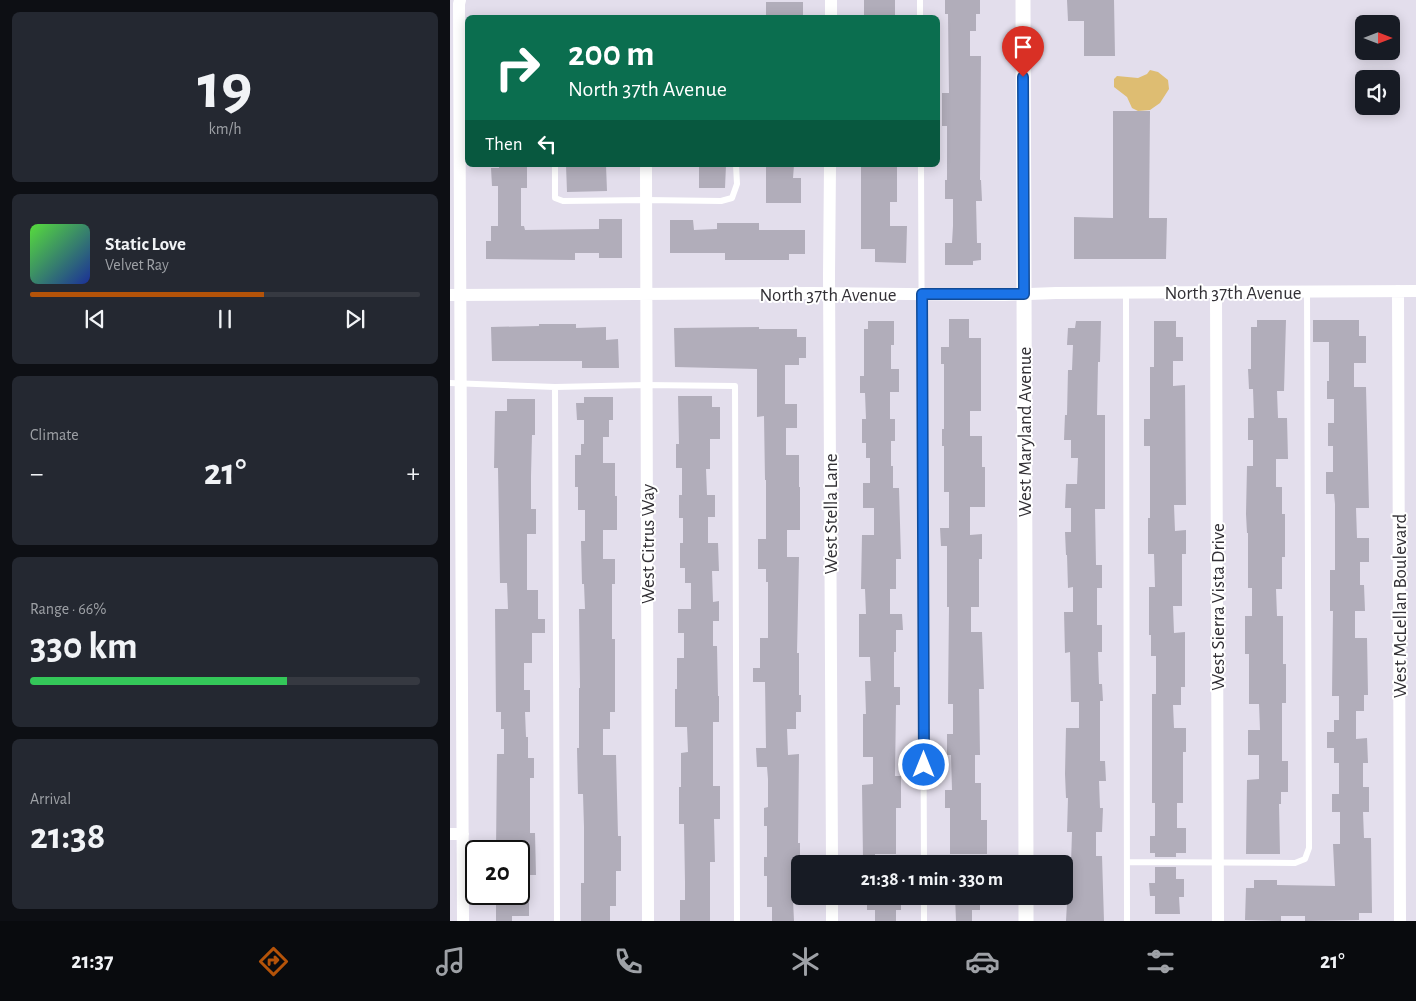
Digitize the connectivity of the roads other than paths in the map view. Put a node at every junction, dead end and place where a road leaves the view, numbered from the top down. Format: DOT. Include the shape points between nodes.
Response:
graph roads {
  1 [pos="460,0"];
  2 [pos="831,0"];
  3 [pos="920,0"];
  4 [pos="1022,0"];
  5 [pos="831,15"];
  6 [pos="920,15"];
  7 [pos="555,167"];
  8 [pos="736,167"];
  9 [pos="830,167"];
  10 [pos="921,167"];
  11 [pos="646,168"];
  12 [pos="455,196"];
  13 [pos="646,200"];
  14 [pos="1398,291"];
  15 [pos="1416,291"];
  16 [pos="1307,292"];
  17 [pos="1126,293"];
  18 [pos="1216,293"];
  19 [pos="646,294"];
  20 [pos="830,294"];
  21 [pos="922,294"];
  22 [pos="1024,294"];
  23 [pos="455,295"];
  24 [pos="455,383"];
  25 [pos="646,385"];
  26 [pos="555,387"];
  27 [pos="456,652"];
  28 [pos="456,834"];
  29 [pos="832,855"];
  30 [pos="924,855"];
  31 [pos="1026,855"];
  32 [pos="1127,862"];
  33 [pos="1218,862"];
  34 [pos="832,905"];
  35 [pos="924,905"];
  36 [pos="1026,905"];
  37 [pos="463,921"];
  38 [pos="557,921"];
  39 [pos="648,921"];
  40 [pos="737,921"];
  41 [pos="832,921"];
  42 [pos="924,921"];
  43 [pos="1026,921"];
  44 [pos="1127,921"];
  45 [pos="1218,921"];
  46 [pos="1400,921"];
  1 -- 12 [label="street"];
  2 -- 5 [label="street"];
  3 -- 6 [label="lane"];
  4 -- 22 [label="street, West Maryland Avenue"];
  7 -- 13 [label="lane" via="556,198 563,201"];
  8 -- 13 [label="lane" via="737,184 732,198 721,201"];
  9 -- 20 [label="street, West Stella Lane"];
  10 -- 21 [label="lane"];
  11 -- 13 [label="street, West Citrus Way"];
  12 -- 23 [label="street"];
  13 -- 19 [label="street, West Citrus Way"];
  14 -- 15 [label="street, North 37th Avenue"];
  14 -- 16 [label="street, North 37th Avenue"];
  14 -- 46 [label="street, West McLellan Boulevard"];
  16 -- 18 [label="street, North 37th Avenue"];
  16 -- 33 [label="lane" via="1309,848 1305,859 1295,863"];
  17 -- 18 [label="street, North 37th Avenue"];
  17 -- 22 [label="street, North 37th Avenue"];
  17 -- 32 [label="lane"];
  18 -- 33 [label="street, West Sierra Vista Drive"];
  19 -- 20 [label="street, North 37th Avenue"];
  19 -- 23 [label="street, North 37th Avenue"];
  19 -- 25 [label="street, West Citrus Way"];
  20 -- 21 [label="street, North 37th Avenue"];
  20 -- 29 [label="street, West Stella Lane"];
  21 -- 22 [label="street, North 37th Avenue"];
  21 -- 30 [label="lane"];
  22 -- 31 [label="street, West Maryland Avenue"];
  23 -- 24 [label="street"];
  24 -- 26 [label="lane"];
  24 -- 27 [label="street"];
  25 -- 26 [label="lane"];
  25 -- 39 [label="street, West Citrus Way"];
  25 -- 40 [label="lane" via="735,386"];
  26 -- 38 [label="lane"];
  27 -- 28 [label="street"];
  28 -- 37 [label="street"];
  32 -- 33 [label="lane"];
  32 -- 44 [label="lane"];
  33 -- 45 [label="street, West Sierra Vista Drive"];
  34 -- 41 [label="street"];
  35 -- 42 [label="lane"];
  36 -- 43 [label="street"];
}
